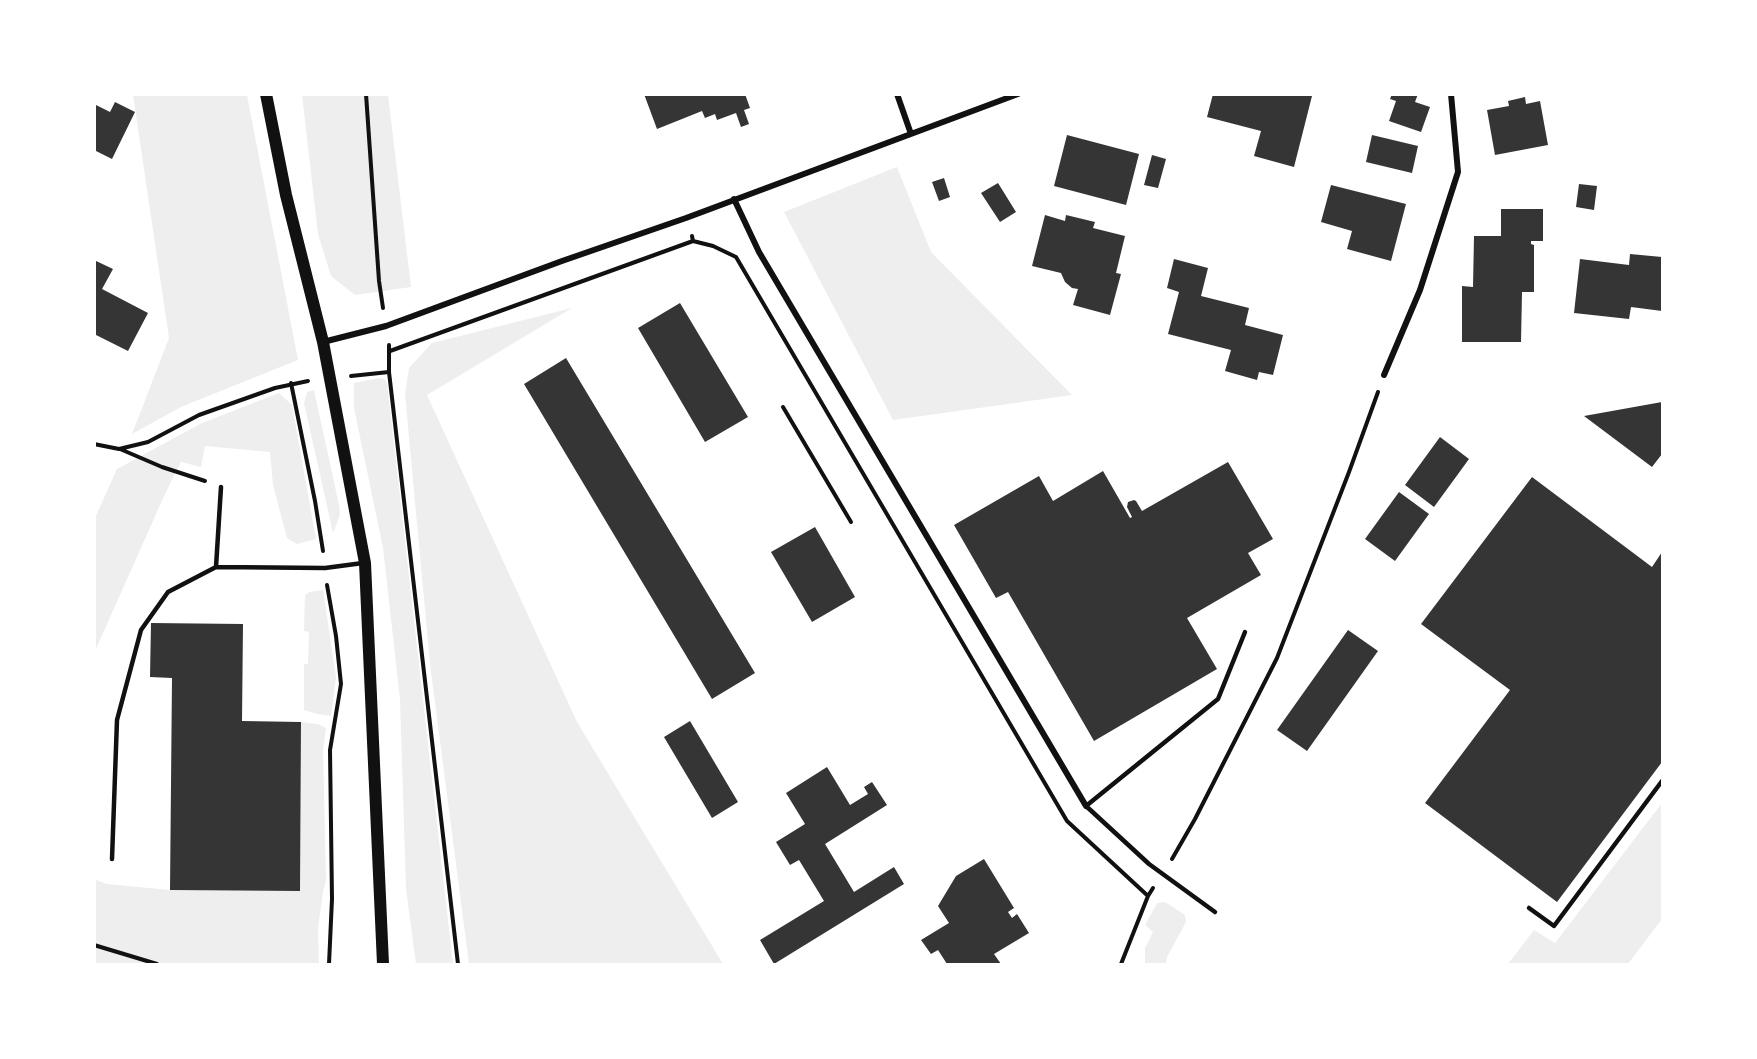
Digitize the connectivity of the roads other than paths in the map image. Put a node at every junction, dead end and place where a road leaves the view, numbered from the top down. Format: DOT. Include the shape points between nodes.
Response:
graph roads {
  1 [pos="266,94"];
  2 [pos="897,94"];
  3 [pos="1018,94"];
  4 [pos="1451,94"];
  5 [pos="911,134"];
  6 [pos="734,199"];
  7 [pos="323,342"];
  8 [pos="1384,375"];
  9 [pos="221,487"];
  10 [pos="365,563"];
  11 [pos="216,567"];
  12 [pos="1245,632"];
  13 [pos="1662,781"];
  14 [pos="1086,806"];
  15 [pos="112,859"];
  16 [pos="1529,908"];
  17 [pos="1215,912"];
  18 [pos="383,964"];
  1 -- 7 [label="main road" via="286,195"];
  2 -- 5 [label="street"];
  3 -- 5 [label="street"];
  4 -- 8 [label="street" via="1458,172 1420,290"];
  5 -- 6 [label="street"];
  6 -- 7 [label="street" via="386,326"];
  6 -- 14 [label="street" via="759,252"];
  7 -- 10 [label="main road"];
  9 -- 11 [label="lane"];
  10 -- 11 [label="lane" via="325,568"];
  10 -- 18 [label="main road"];
  11 -- 15 [label="lane" via="168,592 141,630 117,720"];
  12 -- 14 [label="lane" via="1218,699"];
  13 -- 16 [label="lane" via="1554,926"];
  14 -- 17 [label="lane" via="1149,864"];
}
